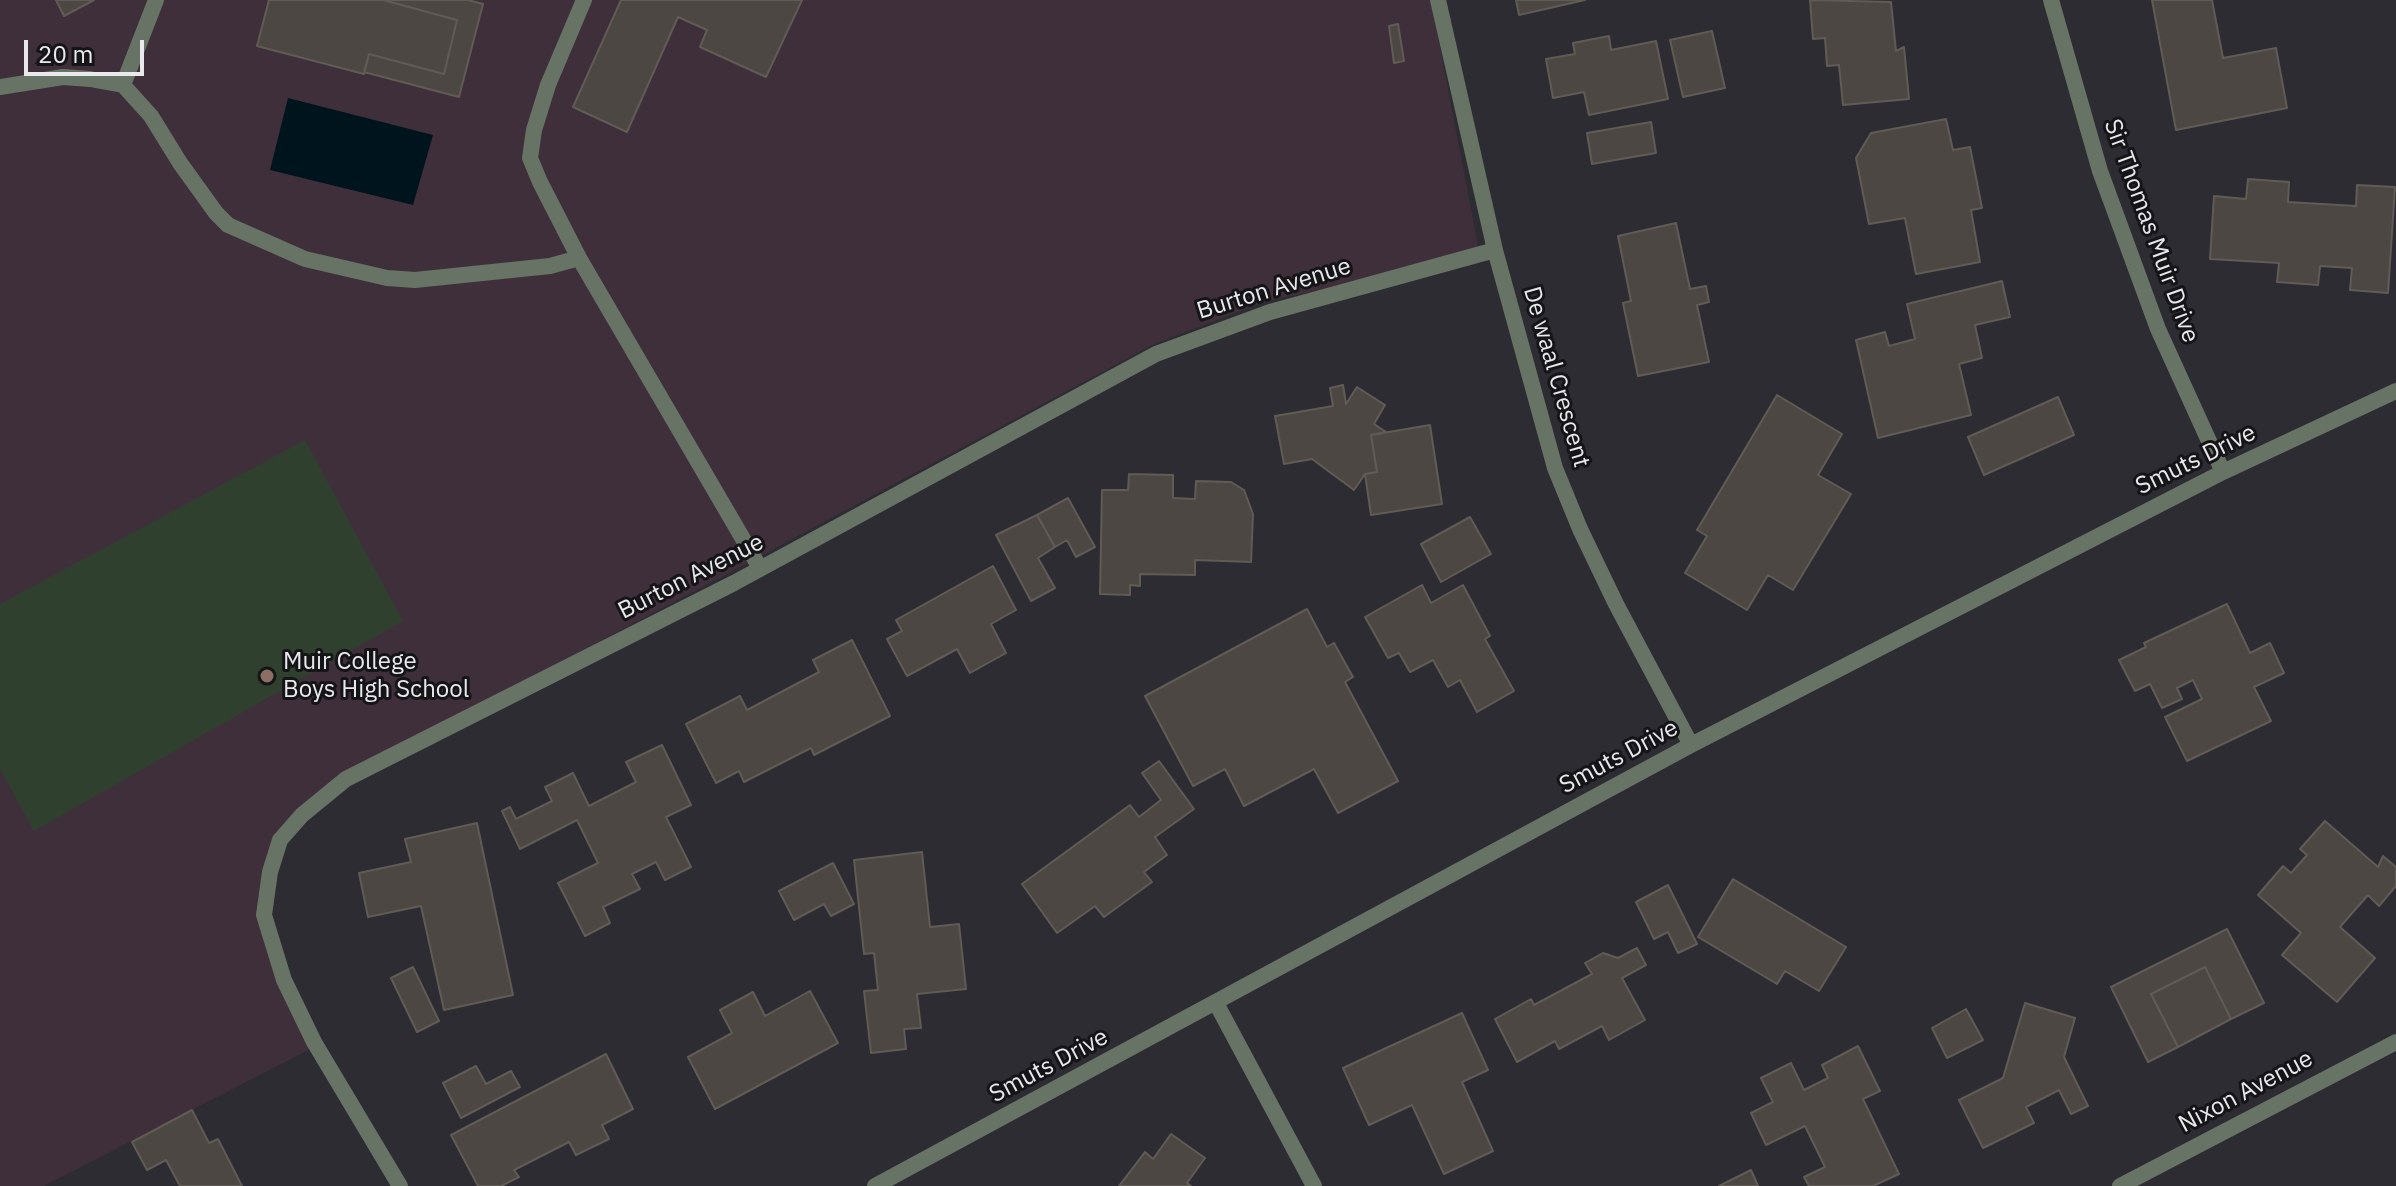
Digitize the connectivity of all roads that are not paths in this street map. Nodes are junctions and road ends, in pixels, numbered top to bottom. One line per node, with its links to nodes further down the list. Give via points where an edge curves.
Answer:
1 (156, 0): 5 (street)
2 (584, 0): 8 (street, via 548,85 530,158)
3 (1438, 0): 7 (street, De waal Crescent)
4 (2051, 0): 10 (street, Sir Thomas Muir Drive, via 2100,171 2158,329)
5 (123, 85): 6 (street, via 63,77); 8 (street, via 151,116 216,213 228,225 280,250 387,278 415,280 550,266)
6 (0, 87)
7 (1495, 250): 11 (street, Burton Avenue, via 1270,312 1156,354); 12 (street, De waal Crescent, via 1555,468 1616,604)
8 (579, 258): 11 (street)
9 (2396, 391): 10 (street, Smuts Drive)
10 (2223, 472): 12 (street, Smuts Drive)
11 (760, 568): 15 (street, Burton Avenue, via 346,779 280,840 264,915 279,965 314,1042)
12 (1691, 745): 13 (street, Smuts Drive)
13 (1216, 1003): 16 (street, Smuts Drive); 17 (street)
14 (2396, 1042): 18 (street, Nixon Avenue)
15 (400, 1186)
16 (875, 1186)
17 (1314, 1186)
18 (2120, 1186)

